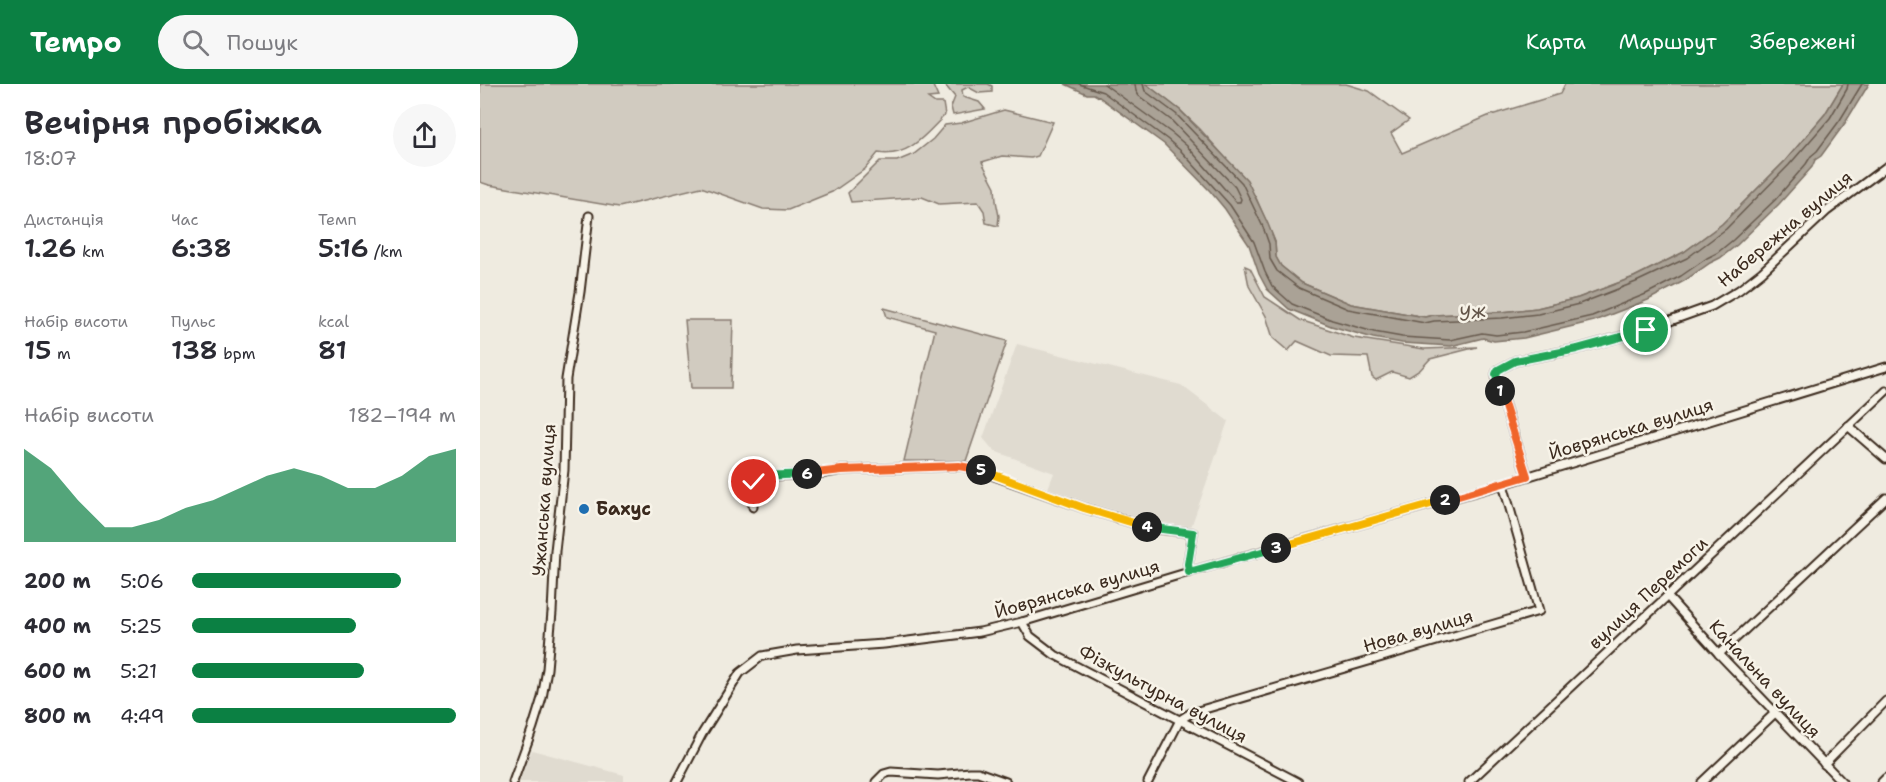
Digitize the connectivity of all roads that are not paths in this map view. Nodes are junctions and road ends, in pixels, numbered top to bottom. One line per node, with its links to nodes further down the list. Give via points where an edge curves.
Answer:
1 (1886, 167): 7 (street, Набережна вулиця, via 1827,211 1762,272 1712,306 1577,349 1515,361 1498,370 1497,381)
2 (589, 216): 20 (street, Ужанська вулиця, via 566,380 564,470 547,669 542,698)
3 (1886, 366): 7 (street, Йоврянська вулиця)
4 (1886, 391): 5 (street, вулиця Перемоги)
5 (1848, 426): 6 (street); 12 (street, вулиця Перемоги)
6 (1886, 459)
7 (1527, 476): 8 (street, Йоврянська вулиця)
8 (1503, 484): 11 (street, Йоврянська вулиця); 17 (street, Нова вулиця, via 1539,611 1191,713)
9 (1886, 498): 14 (street)
10 (753, 507): 11 (street, via 754,482 761,476 959,466 1150,528 1193,533)
11 (1189, 572): 13 (street, Йоврянська вулиця)
12 (1667, 596): 14 (street, Канальна вулиця); 26 (street, вулиця Перемоги)
13 (1022, 622): 17 (street, Фізкультурна вулиця, via 1030,636 1056,655); 21 (street, Йоврянська вулиця, via 980,632 762,656 737,678)
14 (1719, 654): 16 (street, Канальна вулиця)
15 (1886, 701): 18 (street)
16 (1775, 713): 18 (street, Канальна вулиця); 27 (street)
17 (1180, 720): 24 (street); 25 (street, Фізкультурна вулиця)
18 (1824, 764): 28 (street, Канальна вулиця)
19 (1886, 778): 29 (street)
20 (513, 782)
21 (677, 782)
22 (876, 782): 23 (street, via 891,772 938,775 970,771)
23 (1006, 782)
24 (1148, 782)
25 (1298, 782)
26 (1469, 782)
27 (1702, 782)
28 (1841, 782)
29 (1882, 782)

